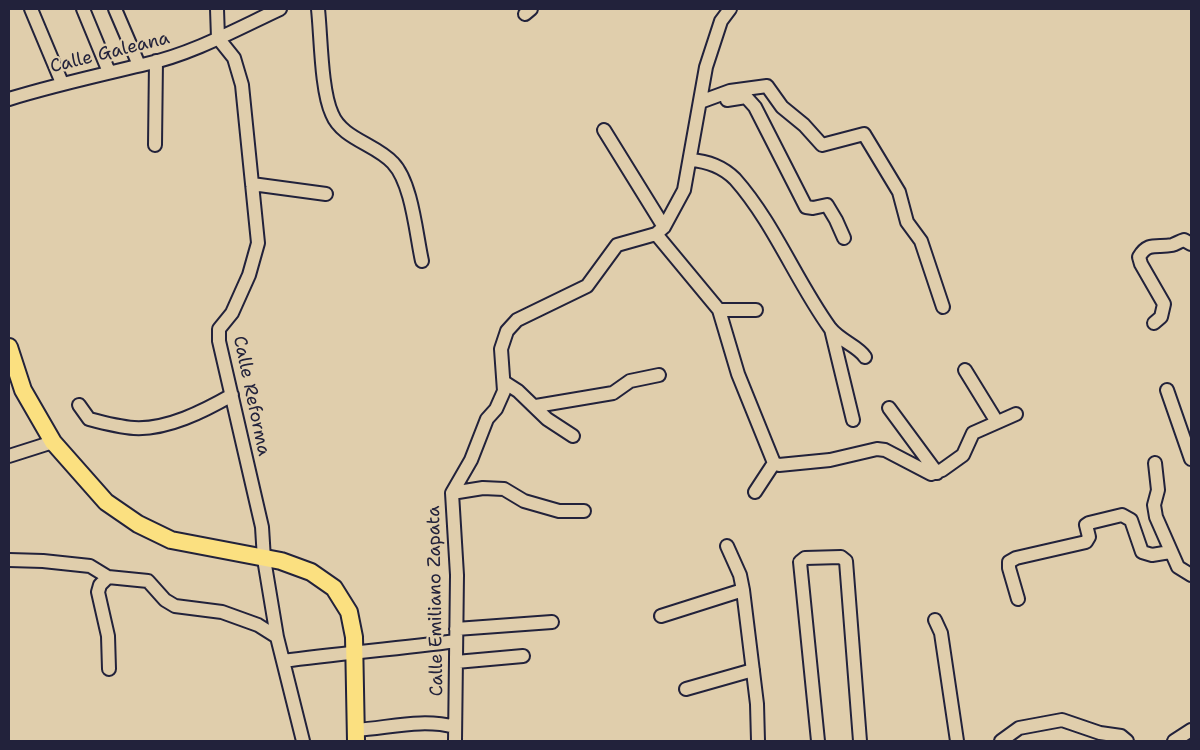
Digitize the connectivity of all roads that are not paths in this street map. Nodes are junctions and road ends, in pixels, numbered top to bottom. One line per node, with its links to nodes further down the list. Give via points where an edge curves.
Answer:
1 (31, 9): 12 (street)
2 (83, 9): 11 (street)
3 (115, 9): 10 (street)
4 (217, 9): 8 (street)
5 (280, 9): 8 (street, Calle Galeana)
6 (318, 9): 23 (street, via 327,100 332,116 344,131 376,148 394,164 404,180)
7 (730, 9): 14 (street, via 721,21)
8 (218, 38): 9 (street, Calle Galeana); 18 (street, Calle Reforma, via 234,58 242,85)
9 (156, 61): 10 (street, Calle Galeana); 16 (street)
10 (139, 65): 11 (street, Calle Galeana)
11 (110, 72): 12 (street, Calle Galeana)
12 (62, 83): 13 (street, Calle Galeana)
13 (9, 99)
14 (699, 106): 17 (street); 21 (street, via 746,98 755,106 806,207 827,206); 24 (street, via 730,92 767,86 782,107 808,128 822,145 864,134 899,192 907,222 921,241)
15 (604, 130): 20 (street)
16 (155, 145)
17 (690, 160): 20 (street, via 684,190); 28 (street, via 704,161 734,179)
18 (252, 184): 19 (street); 35 (street, Calle Reforma, via 258,243 249,275 232,313 219,330)
19 (326, 194)
20 (660, 230): 25 (street); 33 (street, Calle Emiliano Zapata, via 618,245 587,286 517,320 507,331 501,349)
21 (844, 238)
22 (1191, 244): 27 (street, via 1184,240 1172,245 1153,245 1143,250 1139,257 1164,304 1161,317)
23 (422, 261)
24 (943, 307)
25 (719, 310): 26 (street); 46 (street, via 738,374)
26 (756, 310)
27 (1154, 323)
28 (831, 329): 30 (street); 40 (street)
29 (9, 347): 43 (main road, via 23,390)
30 (865, 357)
31 (965, 370): 41 (street)
32 (659, 375): 37 (street, via 630,381 614,393)
33 (504, 382): 37 (street); 50 (street, Calle Emiliano Zapata, via 504,391 496,409 486,420 471,460)
34 (1167, 390): 45 (street)
35 (232, 395): 36 (street, via 176,420 135,428 89,419); 54 (street, Calle Reforma, via 262,527)
36 (79, 405)
37 (536, 406): 42 (street, via 547,419)
38 (889, 408): 48 (street)
39 (1016, 414): 41 (street)
40 (853, 420)
41 (997, 422): 48 (street, via 973,433 963,455)
42 (573, 436)
43 (53, 442): 44 (street); 54 (main road, via 106,502 138,524 171,540)
44 (9, 456)
45 (1191, 459)
46 (774, 462): 48 (street, via 779,465 830,460 877,449 885,450 925,473); 49 (street)
47 (1155, 463): 53 (street, via 1158,490 1154,505)
48 (937, 473)
49 (755, 492)
50 (452, 493): 51 (street, via 483,488 504,489 524,501 559,511); 63 (street, Calle Emiliano Zapata, via 457,575)
51 (584, 511)
52 (727, 546): 58 (street)
53 (1170, 552): 56 (street, via 1178,567); 59 (street, via 1152,555 1142,552 1131,520 1122,515 1090,523 1086,525 1089,537 1086,542 1009,562)
54 (264, 559): 64 (street, Calle Reforma); 65 (main road, via 281,561 312,572 334,588 349,612)
55 (9, 560): 57 (street, via 90,566)
56 (1191, 575)
57 (108, 577): 64 (street, via 148,582 175,606 222,612 258,625); 69 (street, via 98,592 108,636)
58 (743, 590): 60 (street); 70 (street)
59 (1018, 600)
60 (661, 616)
61 (935, 620): 80 (street, via 941,633)
62 (552, 622): 63 (street)
63 (456, 635): 65 (street, via 384,651); 68 (street, Calle Emiliano Zapata)
64 (277, 637): 67 (street, Calle Reforma)
65 (354, 651): 67 (street); 74 (main road)
66 (523, 656): 68 (street)
67 (283, 661): 75 (street, Calle Reforma)
68 (456, 662): 72 (street, Calle Emiliano Zapata)
69 (109, 669)
70 (753, 670): 71 (street); 77 (street)
71 (686, 690)
72 (455, 727): 74 (street, via 441,723 397,724); 76 (street, Calle Emiliano Zapata)
73 (1191, 730): 83 (street)
74 (356, 736)
75 (303, 741)
76 (454, 741)
77 (758, 741)
78 (818, 741): 79 (street, via 800,562 805,558 841,557 846,561)
79 (860, 741)
80 (957, 741)
81 (1001, 741): 82 (street, via 1018,728 1062,720 1120,736)
82 (1127, 741)
83 (1174, 741)

